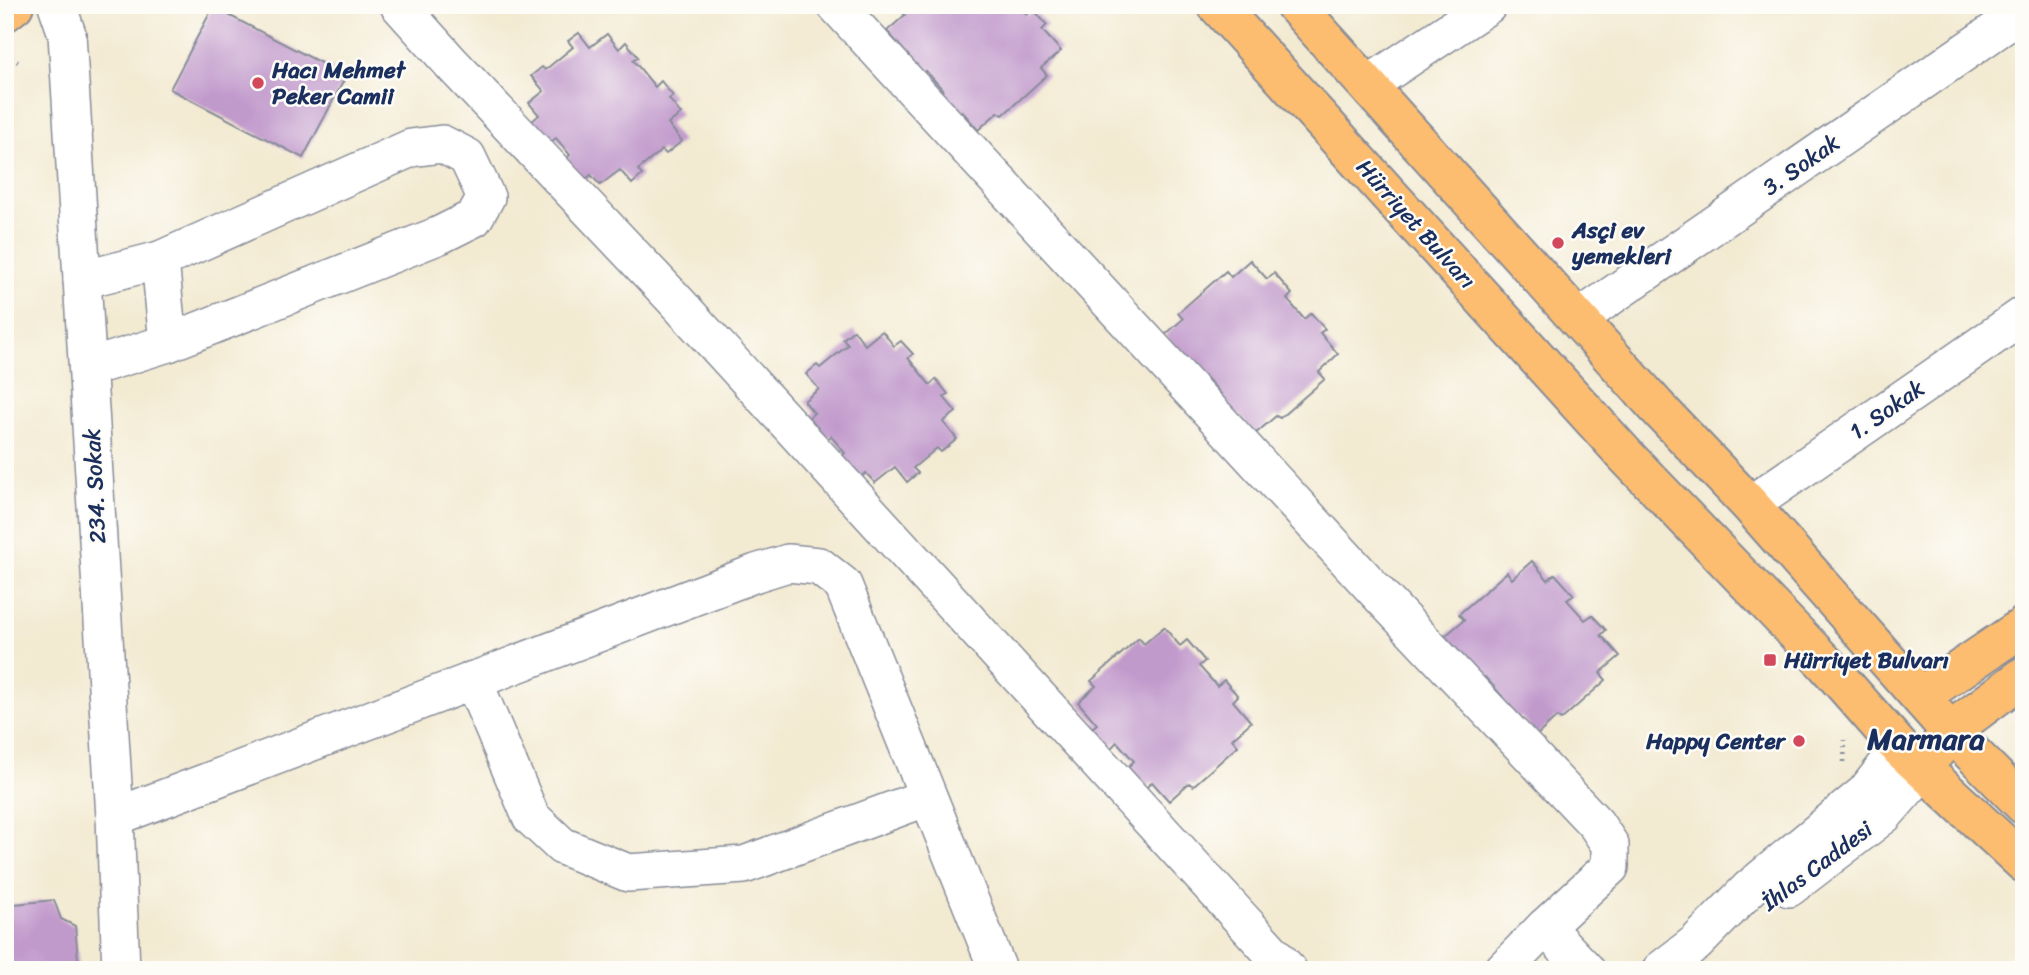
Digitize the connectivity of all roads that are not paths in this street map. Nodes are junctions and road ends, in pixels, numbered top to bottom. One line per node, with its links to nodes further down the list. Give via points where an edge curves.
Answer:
1 (14, 5): 9 (main road)
2 (57, 5): 12 (street, 234. Sokak, via 67,34)
3 (399, 5): 31 (street)
4 (836, 5): 28 (street, via 1596,824 1610,845 1610,867)
5 (1217, 5): 23 (main road, Hürriyet Bulvarı, via 1626,456)
6 (1295, 5): 10 (main road)
7 (1488, 5): 10 (street)
8 (2024, 11): 14 (street, 3. Sokak)
9 (5, 12)
10 (1368, 85): 14 (main road)
11 (160, 260): 12 (street); 15 (street); 15 (street, via 411,148 442,144 467,157 486,197 474,218 440,235)
12 (82, 279): 16 (street, 234. Sokak)
13 (2024, 315): 17 (street, 1. Sokak)
14 (1578, 319): 17 (main road)
15 (169, 343): 16 (street)
16 (88, 368): 26 (street, 234. Sokak)
17 (1750, 505): 21 (main road)
18 (2024, 626): 21 (main road)
19 (2024, 676): 22 (main road)
20 (473, 680): 24 (street, via 531,817 562,846 628,873 744,865); 24 (street, via 755,573 788,563 819,566 843,586); 26 (street)
21 (1920, 696): 22 (main road); 23 (main road)
22 (1950, 731): 23 (main road); 25 (main road)
23 (1912, 758): 27 (main road, Hürriyet Bulvarı); 34 (street, İhlas Caddesi, via 1749,888 1696,943)
24 (928, 797): 30 (street)
25 (2024, 805)
26 (115, 817): 29 (street, 234. Sokak)
27 (2024, 863)
28 (1545, 927): 32 (street); 33 (street)
29 (121, 970)
30 (998, 970)
31 (1288, 970)
32 (1503, 970)
33 (1586, 970)
34 (1661, 970)

